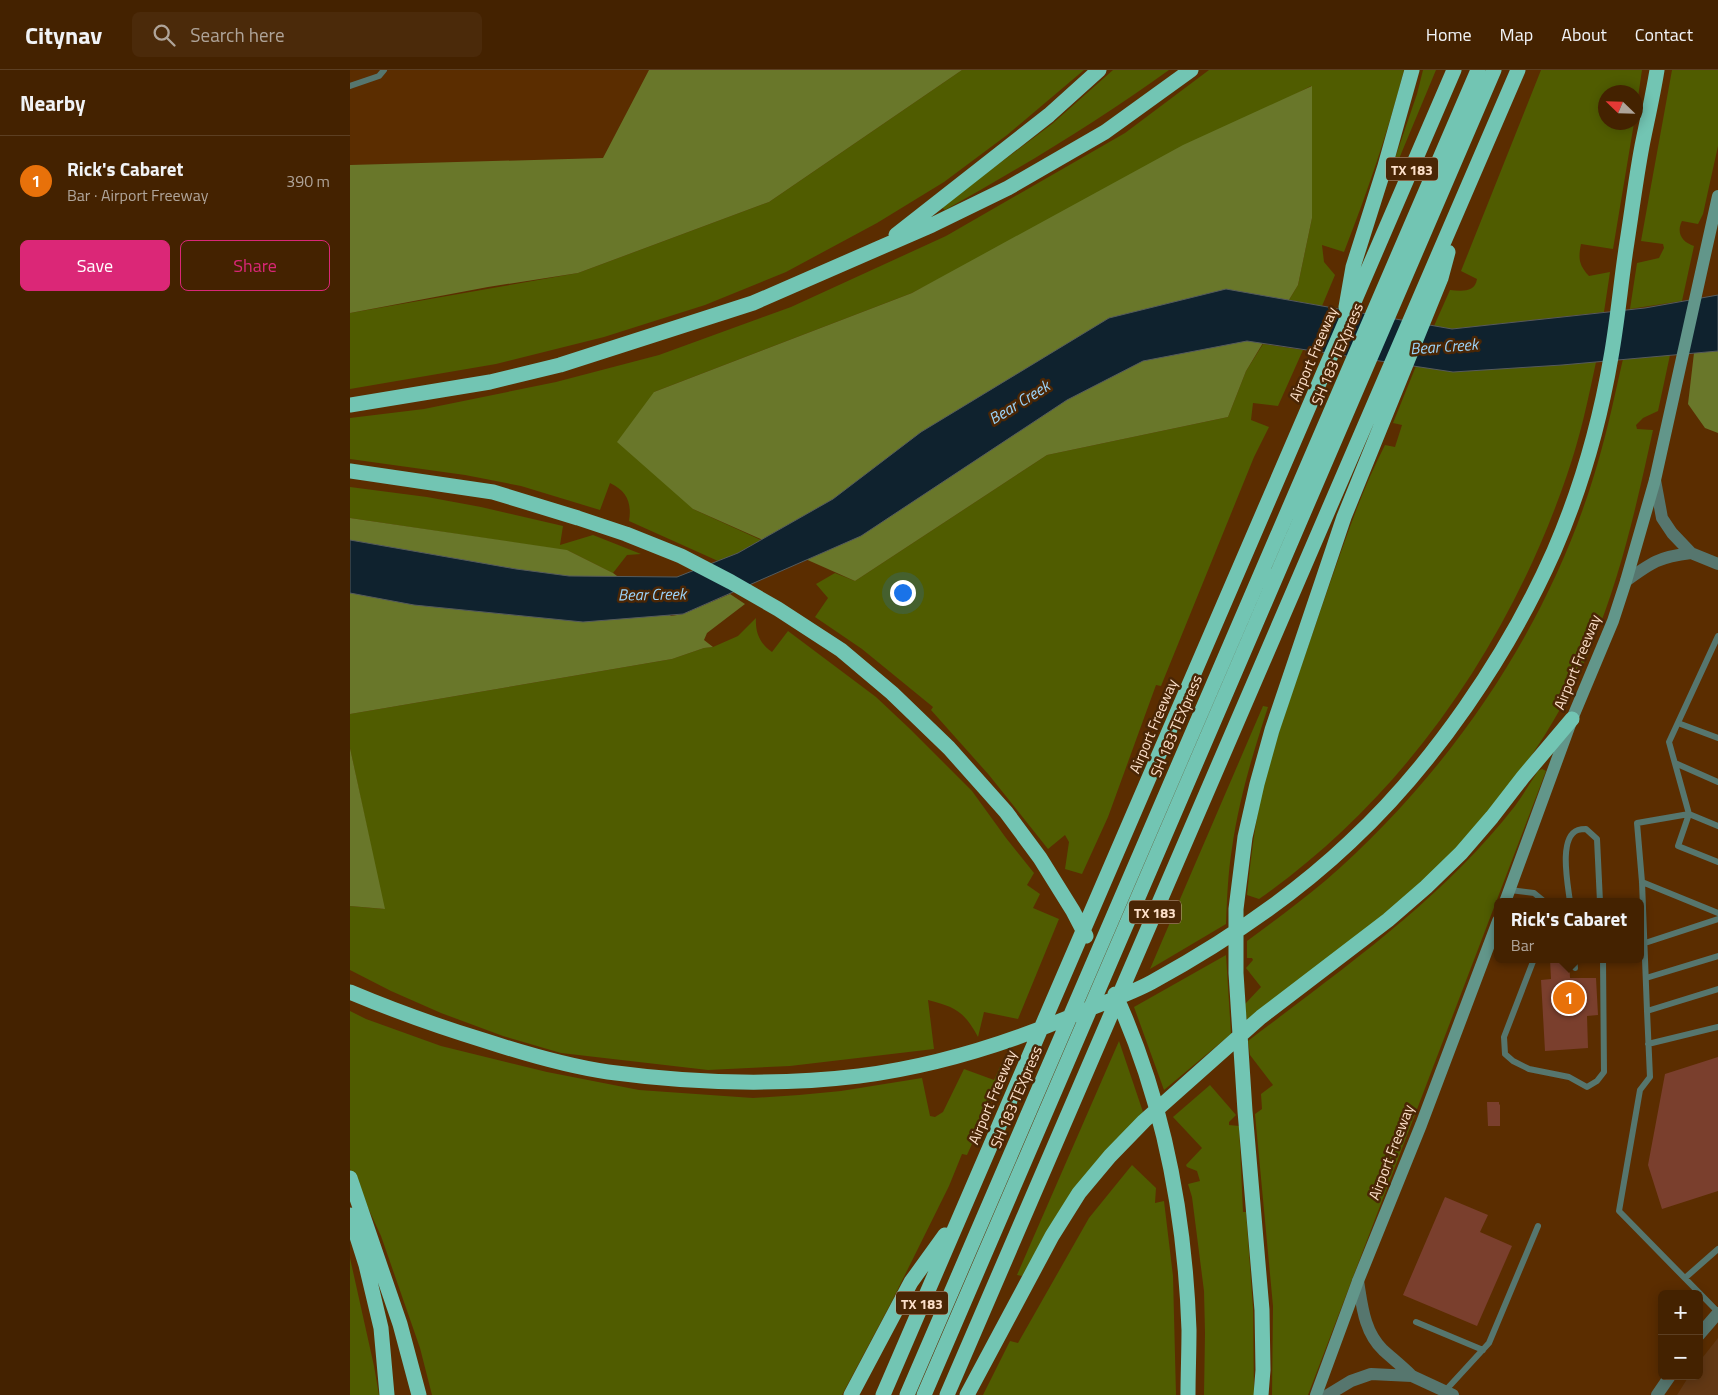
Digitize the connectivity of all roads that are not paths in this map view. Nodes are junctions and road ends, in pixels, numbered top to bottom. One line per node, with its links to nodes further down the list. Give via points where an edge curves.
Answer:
1 (384, 70): 10 (lane, via 379,76)
2 (1098, 70): 12 (highway, via 1042,121)
3 (1191, 70): 12 (highway, via 1105,132 1056,161 1008,188)
4 (1412, 70): 13 (highway, via 1353,267)
5 (1454, 70): 13 (highway, Airport Freeway / TX 183)
6 (1478, 70): 70 (highway, SH 183 TEXpress)
7 (1494, 70): 71 (highway)
8 (1518, 70): 15 (highway)
9 (1657, 71): 48 (highway, via 1599,414 1556,546 1537,587 1494,664 1413,775 1344,848 1266,912 1148,984 1054,1025 944,1060 860,1076 719,1082 637,1076 594,1069 524,1053 430,1024)
10 (350, 86)
11 (1718, 196): 17 (main road, Airport Freeway)
12 (882, 247): 14 (highway, via 753,303 560,366 490,382)
13 (1341, 333): 53 (highway, Airport Freeway / TX 183)
14 (350, 405)
15 (1370, 431): 72 (highway, TX 183); 75 (highway, via 1257,784 1240,869 1236,973 1262,1310)
16 (350, 472): 74 (highway, via 493,492 626,534 681,556 731,582 841,650 924,722 984,787 1040,858 1078,919 1127,1020 1148,1076 1173,1181 1185,1274 1189,1331)
17 (1655, 480): 18 (street, via 1662,518); 20 (main road, Airport Freeway)
18 (1691, 553): 19 (street); 20 (street, via 1666,556)
19 (1718, 564)
20 (1626, 581): 22 (main road, Airport Freeway)
21 (1718, 636): 23 (lane)
22 (1572, 719): 31 (main road, Airport Freeway); 73 (highway, via 1461,853 1426,887 1253,1024 1144,1121 1110,1156 1079,1193 1052,1236)
23 (1678, 723): 24 (lane); 25 (lane, via 1669,742)
24 (1718, 738)
25 (1675, 763): 26 (lane); 27 (lane)
26 (1718, 782)
27 (1689, 814): 28 (lane); 29 (lane, via 1678,846); 30 (lane, via 1637,823)
28 (1718, 826)
29 (1718, 862)
30 (1642, 882): 35 (lane); 36 (lane)
31 (1507, 896): 32 (lane, via 1534,894)
32 (1540, 898)
33 (1570, 898): 34 (lane, via 1566,850 1570,836 1586,829 1598,839)
34 (1600, 898)
35 (1643, 898)
36 (1718, 913)
37 (1718, 919): 40 (lane)
38 (1644, 923): 40 (lane)
39 (1494, 932): 58 (main road, Airport Freeway)
40 (1645, 943): 46 (lane)
41 (1718, 956): 46 (lane)
42 (1532, 963): 44 (lane, via 1504,1037 1505,1054 1529,1069 1570,1076 1587,1087 1598,1081 1604,1072)
43 (1574, 963): 45 (lane)
44 (1603, 963)
45 (1575, 968)
46 (1646, 978): 49 (lane)
47 (1718, 989): 49 (lane)
48 (350, 992)
49 (1647, 1011): 51 (lane)
50 (1718, 1027): 51 (lane)
51 (1648, 1044): 57 (lane, via 1650,1077 1640,1090 1619,1211)
52 (350, 1178): 67 (highway, via 400,1324)
53 (962, 1212): 68 (highway, via 911,1282); 69 (highway, Airport Freeway / TX 183)
54 (350, 1215): 66 (highway, via 381,1328)
55 (1538, 1226): 62 (lane)
56 (1718, 1250): 57 (lane)
57 (1685, 1278): 59 (lane)
58 (1358, 1281): 63 (street, via 1370,1331 1382,1349); 76 (main road, Airport Freeway)
59 (1718, 1312): 61 (street)
60 (1416, 1322): 62 (lane)
61 (1703, 1330)
62 (1483, 1350): 65 (lane)
63 (1412, 1376): 65 (street); 77 (street, via 1371,1374)
64 (1667, 1380): 78 (street)
65 (1451, 1394)
66 (387, 1395)
67 (419, 1395)
68 (851, 1395)
69 (883, 1395)
70 (907, 1395)
71 (924, 1395)
72 (947, 1395)
73 (967, 1395)
74 (1188, 1395)
75 (1261, 1395)
76 (1316, 1395)
77 (1328, 1395)
78 (1658, 1395)

